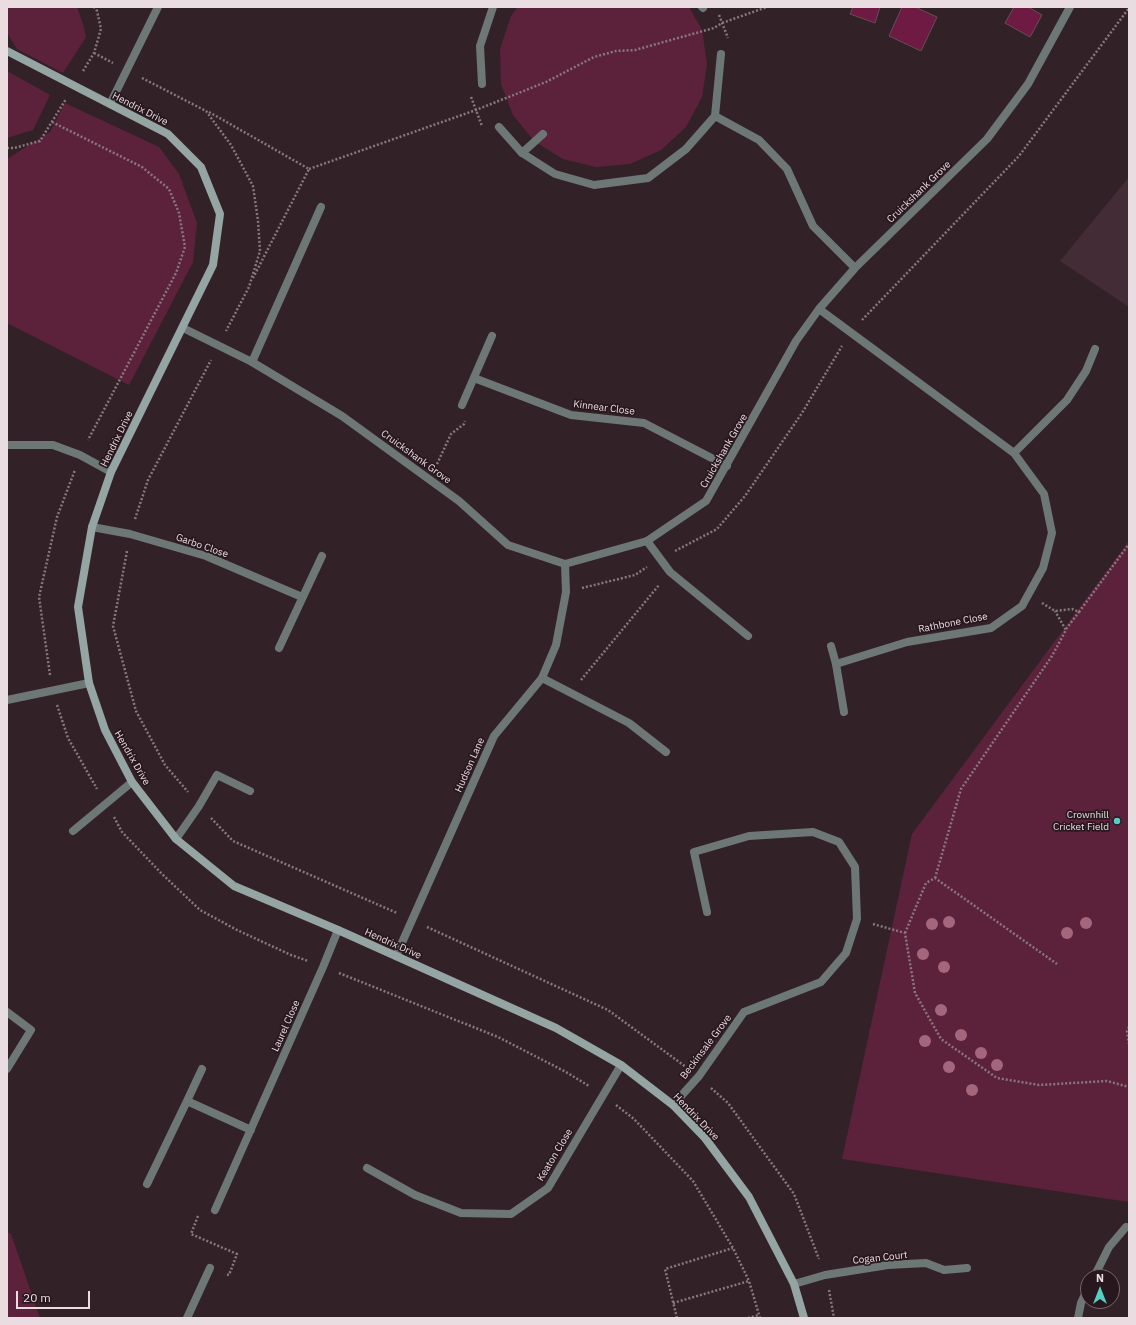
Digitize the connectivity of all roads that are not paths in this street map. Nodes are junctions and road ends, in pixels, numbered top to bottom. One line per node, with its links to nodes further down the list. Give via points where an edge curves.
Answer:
1 (158, 7): 7 (street)
2 (493, 7): 6 (street, via 480,46)
3 (1070, 7): 13 (street, Cruickshank Grove, via 1028,84 987,139)
4 (7, 51): 7 (street, Hendrix Drive)
5 (721, 54): 8 (street)
6 (482, 84)
7 (110, 104): 15 (street, Hendrix Drive, via 168,134 201,166 220,214 213,266)
8 (715, 116): 11 (street, via 686,149 648,178 594,185 555,174); 13 (street, via 759,140 787,169 813,226)
9 (499, 126): 11 (street)
10 (543, 134): 11 (street)
11 (522, 153)
12 (321, 207): 18 (street)
13 (855, 268): 14 (street, Cruickshank Grove)
14 (819, 309): 22 (street, Rathbone Close); 23 (street, Cruickshank Grove, via 796,341)
15 (183, 328): 18 (street, Cruickshank Grove); 24 (street, Hendrix Drive)
16 (492, 336): 19 (street)
17 (1095, 349): 22 (street, via 1086,371 1067,400)
18 (252, 362): 28 (street, Cruickshank Grove, via 342,416 459,501 508,546)
19 (474, 378): 20 (street); 23 (street, Kinnear Close, via 571,415 644,423)
20 (462, 405)
21 (7, 445): 24 (street, via 53,445 80,455)
22 (1014, 453): 33 (street, Rathbone Close, via 1044,494 1052,533 1043,568 1022,606 990,628 907,642)
23 (726, 466): 26 (street, Cruickshank Grove, via 706,501)
24 (112, 472): 25 (street, Hendrix Drive)
25 (92, 526): 29 (street, Garbo Close, via 206,556); 35 (street, Hendrix Drive, via 78,607)
26 (647, 541): 28 (street, Cruickshank Grove); 30 (street, via 670,572)
27 (322, 556): 29 (street)
28 (566, 564): 34 (street, Hudson Lane, via 566,592 556,645)
29 (302, 597): 32 (street)
30 (748, 636)
31 (831, 646): 33 (street)
32 (279, 648)
33 (836, 664): 37 (street)
34 (542, 678): 38 (street, via 629,723); 45 (street, Hudson Lane, via 494,736)
35 (89, 683): 36 (street); 39 (street, Hendrix Drive, via 105,730)
36 (7, 700)
37 (844, 712)
38 (666, 752)
39 (132, 782): 41 (street); 42 (street, Hendrix Drive)
40 (250, 791): 42 (street, via 217,775 200,806)
41 (73, 831)
42 (176, 839): 44 (street, Hendrix Drive, via 234,886)
43 (707, 912): 51 (street, Beckinsale Grove, via 694,852 749,836 813,832 839,842 855,867 857,919 846,953 821,982 744,1012 698,1076)
44 (338, 930): 45 (street, Hendrix Drive); 52 (street, Laurel Close)
45 (396, 956): 47 (street, Hendrix Drive, via 556,1028)
46 (7, 1012): 48 (street, via 31,1030)
47 (621, 1065): 51 (street, Hendrix Drive); 53 (street, Keaton Close, via 548,1188 511,1214 461,1213 415,1195)
48 (7, 1069)
49 (202, 1069): 50 (street)
50 (187, 1100): 52 (street); 54 (street)
51 (673, 1105): 60 (street, Hendrix Drive, via 705,1138 749,1197)
52 (251, 1130): 55 (street, Laurel Close)
53 (367, 1168)
54 (147, 1184)
55 (216, 1210)
56 (1126, 1227): 59 (street, via 1109,1247)
57 (210, 1268): 62 (street)
58 (967, 1268): 60 (street, Cogan Court, via 944,1270 926,1263 888,1265 826,1275)
59 (1098, 1269)
60 (794, 1284): 63 (street, Hendrix Drive)
61 (1080, 1308): 64 (street)
62 (187, 1318)
63 (804, 1318)
64 (1078, 1318)

